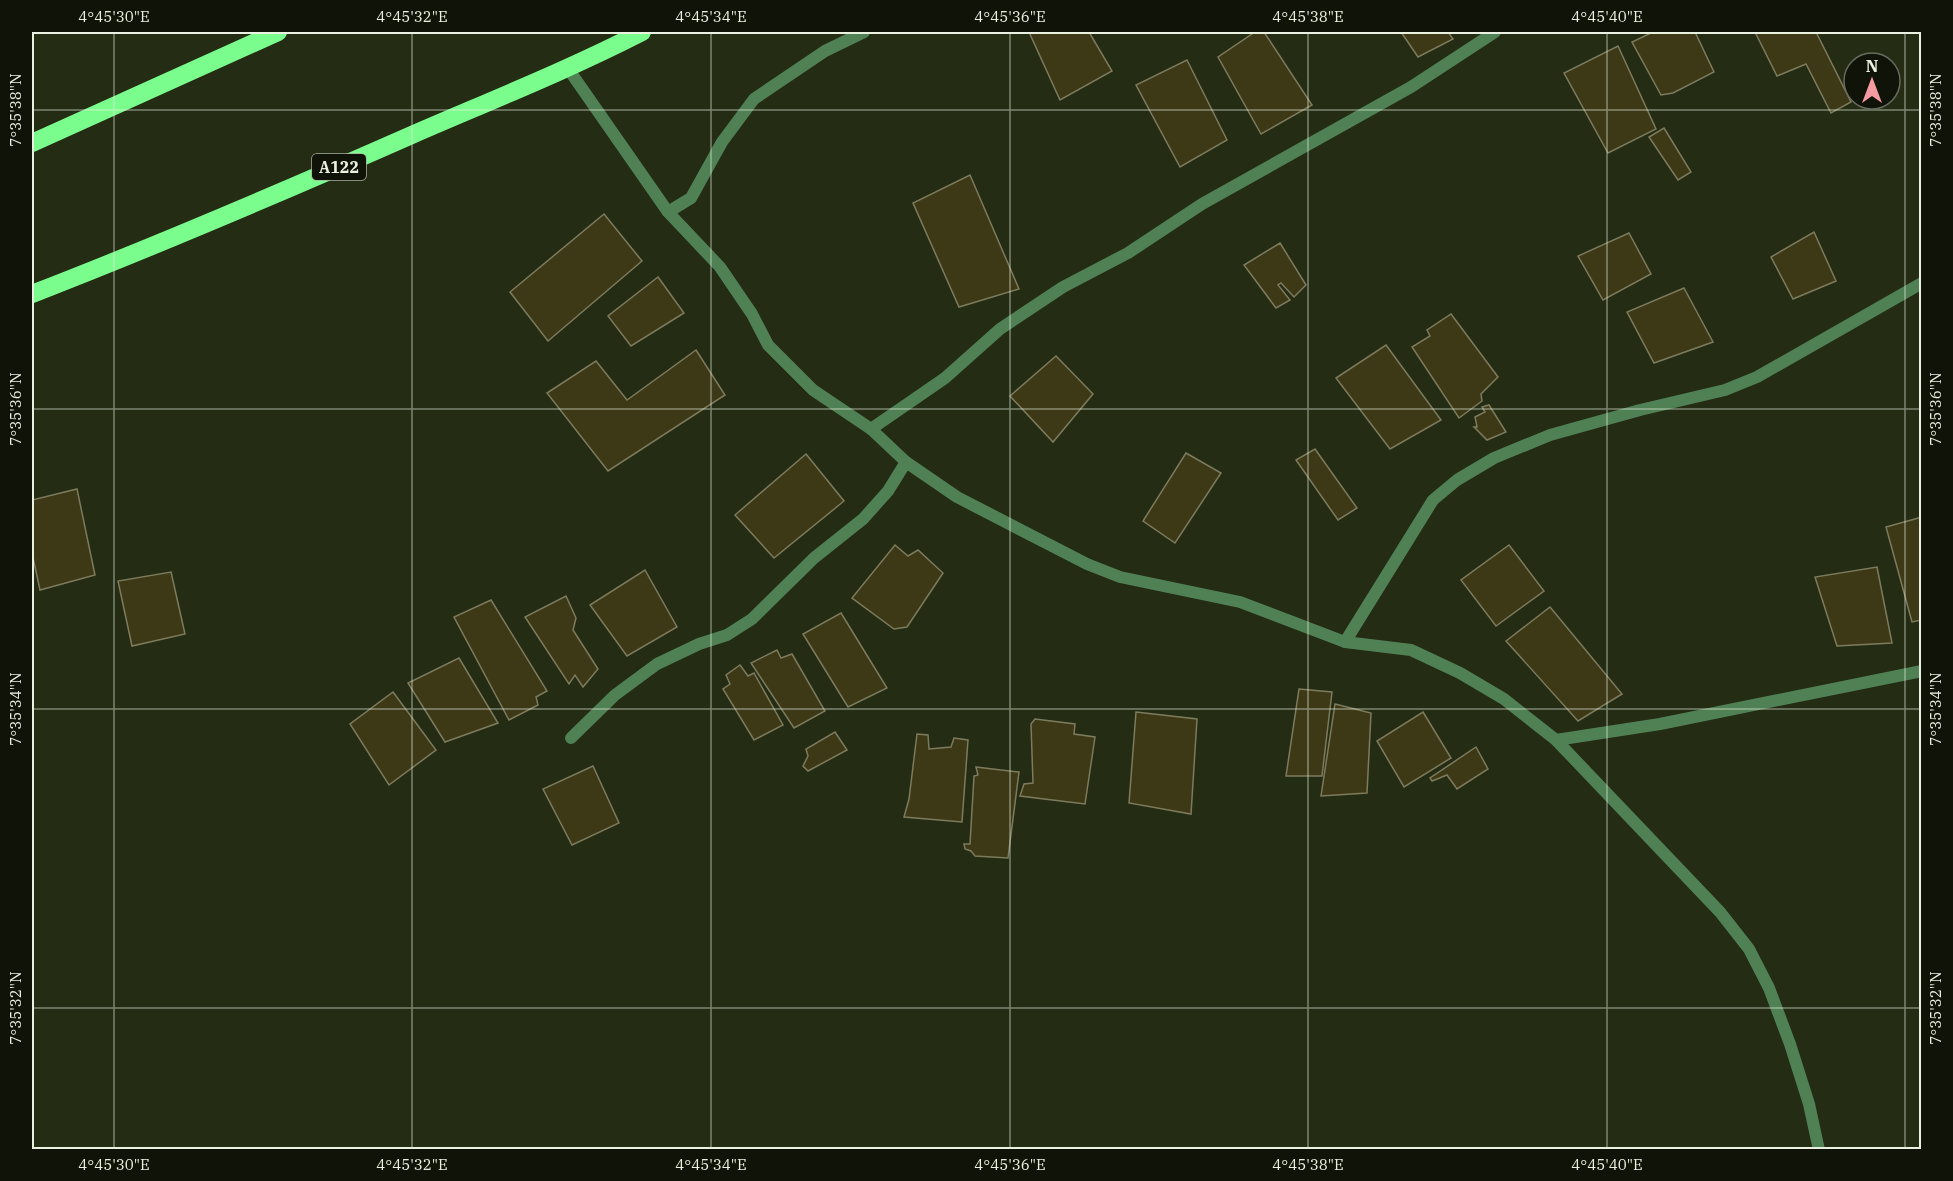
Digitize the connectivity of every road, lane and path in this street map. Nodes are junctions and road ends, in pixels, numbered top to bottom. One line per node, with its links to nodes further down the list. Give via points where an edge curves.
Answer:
1 (278, 32): 6 (highway)
2 (864, 32): 7 (street, via 785,75 754,99 722,142 691,198)
3 (1495, 32): 10 (street, via 1411,87 1063,287 1000,329 945,378)
4 (635, 33): 5 (highway, A122)
5 (567, 68): 7 (street); 9 (highway, A122, via 137,253)
6 (32, 143)
7 (668, 212): 10 (street, via 720,267 768,345 787,366 813,390)
8 (1922, 283): 12 (street, via 1757,377 1725,390 1550,435 1494,458 1457,480 1433,500)
9 (32, 294)
10 (871, 429): 11 (street)
11 (906, 462): 12 (street, via 957,497 1086,564 1120,576 1240,602); 14 (street, via 888,491 863,519 814,558 752,619 728,635 657,664 615,695)
12 (1344, 642): 15 (street, via 1411,650 1504,699)
13 (1922, 671): 15 (street, via 1660,724)
14 (571, 738)
15 (1556, 740): 16 (street, via 1720,912 1749,949 1790,1044)
16 (1819, 1149)

